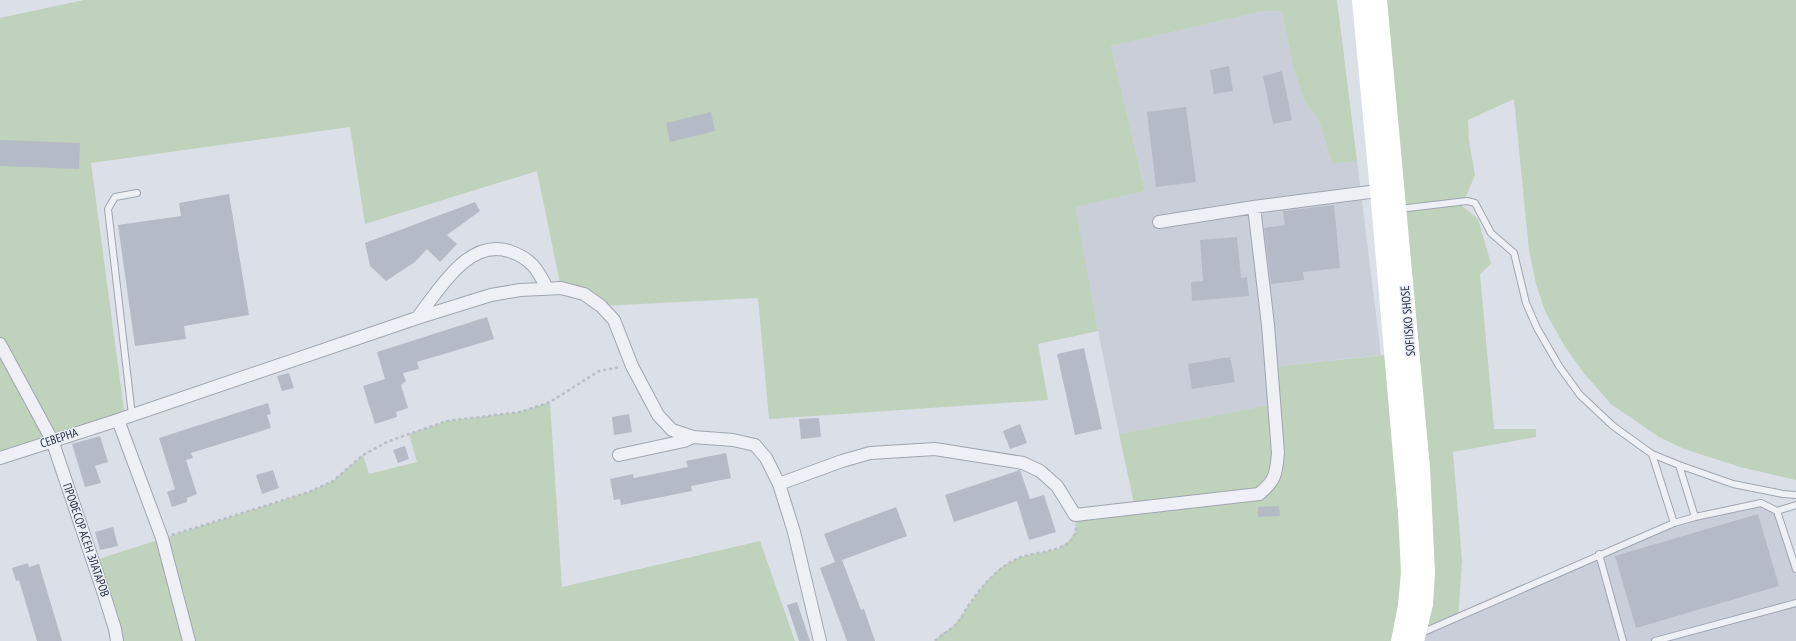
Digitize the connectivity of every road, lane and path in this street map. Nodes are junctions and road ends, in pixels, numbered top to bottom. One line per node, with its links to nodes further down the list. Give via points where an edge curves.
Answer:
1 (1361, 0): 3 (main road, SOFIISKO SHOSE)
2 (1378, 0): 3 (main road, SOFIISKO SHOSE)
3 (1388, 190): 5 (street); 6 (main road, SOFIISKO SHOSE); 36 (main road, SOFIISKO SHOSE, via 1410,565 1407,606)
4 (137, 193): 12 (lane, via 115,197 108,209)
5 (1254, 207): 7 (street); 24 (street, via 1268,325 1278,453 1276,473 1272,480 1259,494)
6 (1397, 209): 16 (lane, via 1467,201 1475,203 1490,233 1514,253 1526,303 1537,328 1571,383 1613,426); 31 (main road, SOFIISKO SHOSE, via 1422,476 1426,573)
7 (1159, 222)
8 (547, 288): 9 (street, СЕВЕРНА, via 491,295); 9 (street, via 534,265 521,255 499,248 478,252 457,267); 11 (street, СЕВЕРНА, via 561,288 584,294 601,306 614,320)
9 (417, 318): 12 (street, СЕВЕРНА)
10 (0, 344): 15 (street, ПРОФЕСОР АСЕН ЗЛАТАРОВ)
11 (632, 366): 14 (street, СЕВЕРНА, via 658,415 672,430); 27 (path, via 599,371 550,402 520,412 447,421 386,442 363,455 333,481 309,492)
12 (132, 415): 13 (street, СЕВЕРНА)
13 (118, 420): 15 (street, СЕВЕРНА); 27 (street)
14 (693, 437): 17 (street); 20 (street, via 733,440 754,446 766,458)
15 (52, 440): 18 (street, СЕВЕРНА); 32 (street, ПРОФЕСОР АСЕН ЗЛАТАРОВ, via 104,594)
16 (1652, 454): 19 (lane); 26 (lane)
17 (619, 455)
18 (0, 458)
19 (1679, 465): 21 (lane, via 1733,484); 25 (lane)
20 (779, 484): 24 (street, via 870,453 935,449 1023,463 1040,471 1058,486); 34 (street, via 794,532)
21 (1796, 495)
22 (1796, 505): 23 (lane)
23 (1777, 510): 25 (lane, via 1761,503); 29 (lane)
24 (1075, 515): 35 (path, via 1076,531 1069,541 1058,549 1020,557 1000,568 985,583 954,626)
25 (1695, 517): 26 (lane)
26 (1674, 522): 28 (lane)
27 (162, 538): 33 (street)
28 (1599, 554): 31 (lane, via 1458,618); 37 (lane)
29 (1796, 569)
30 (1796, 603): 38 (lane)
31 (1418, 639)
32 (117, 641)
33 (189, 641)
34 (820, 641)
35 (935, 641)
36 (1400, 641)
37 (1623, 641)
38 (1655, 641)

